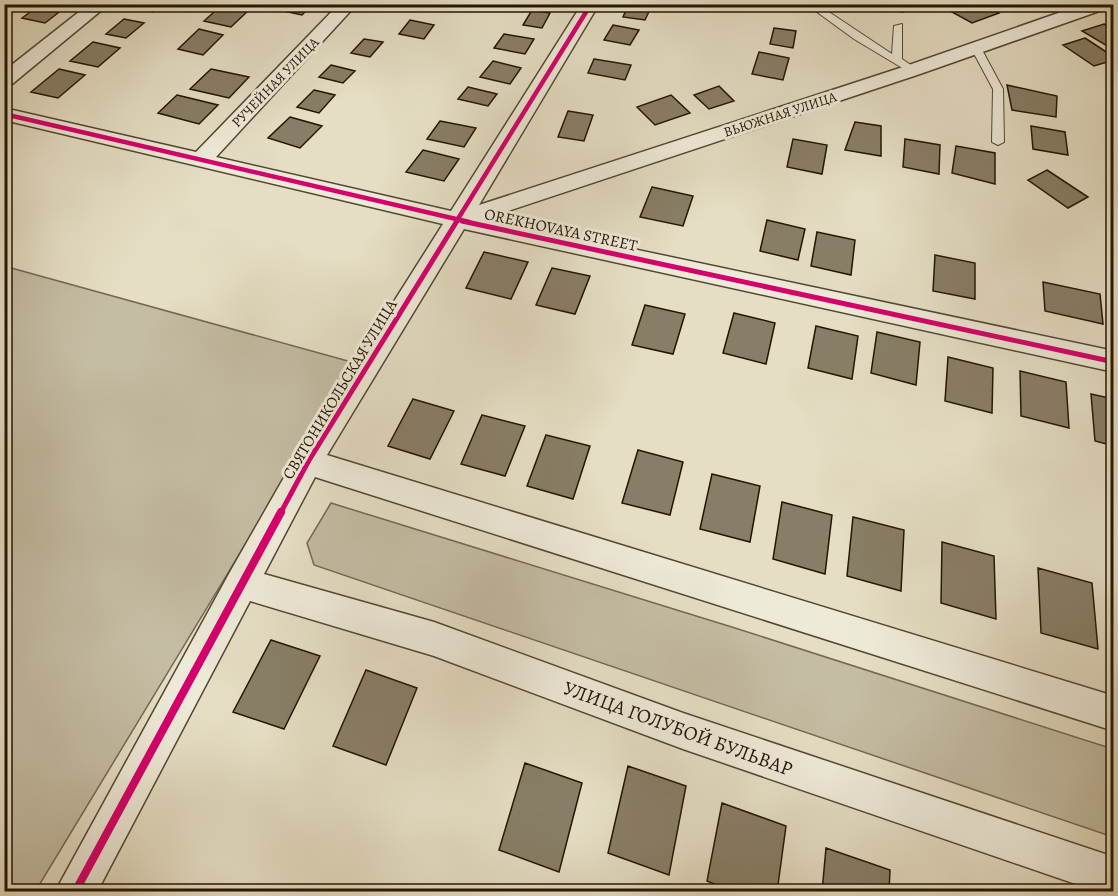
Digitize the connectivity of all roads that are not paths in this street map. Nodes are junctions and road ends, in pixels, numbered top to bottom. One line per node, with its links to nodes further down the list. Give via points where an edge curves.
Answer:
1 (102, 4): 9 (street)
2 (349, 4): 12 (street, РУЧЕЙНАЯ УЛИЦА)
3 (591, 4): 13 (street, СВЯТОНИКОЛЬСКАЯ УЛИЦА)
4 (810, 4): 8 (lane)
5 (1102, 4): 7 (street, ВЬЮЖНАЯ УЛИЦА)
6 (899, 26): 8 (lane)
7 (975, 48): 8 (street, ВЬЮЖНАЯ УЛИЦА); 11 (lane, via 998,89)
8 (905, 64): 13 (street, ВЬЮЖНАЯ УЛИЦА)
9 (4, 81)
10 (4, 114): 12 (street, OREKHOVAYA STREET)
11 (998, 142)
12 (202, 159): 13 (street, OREKHOVAYA STREET)
13 (458, 220): 14 (street, OREKHOVAYA STREET); 15 (street, СВЯТОНИКОЛЬСКАЯ УЛИЦА)
14 (1113, 362)
15 (308, 462): 16 (street, СВЯТОНИКОЛЬСКАЯ УЛИЦА); 17 (street)
16 (241, 583): 18 (street, УЛИЦА ГОЛУБОЙ БУЛЬВАР, via 434,639 683,731); 19 (street, СВЯТОНИКОЛЬСКАЯ УЛИЦА)
17 (1113, 714)
18 (1113, 877)
19 (75, 891)

